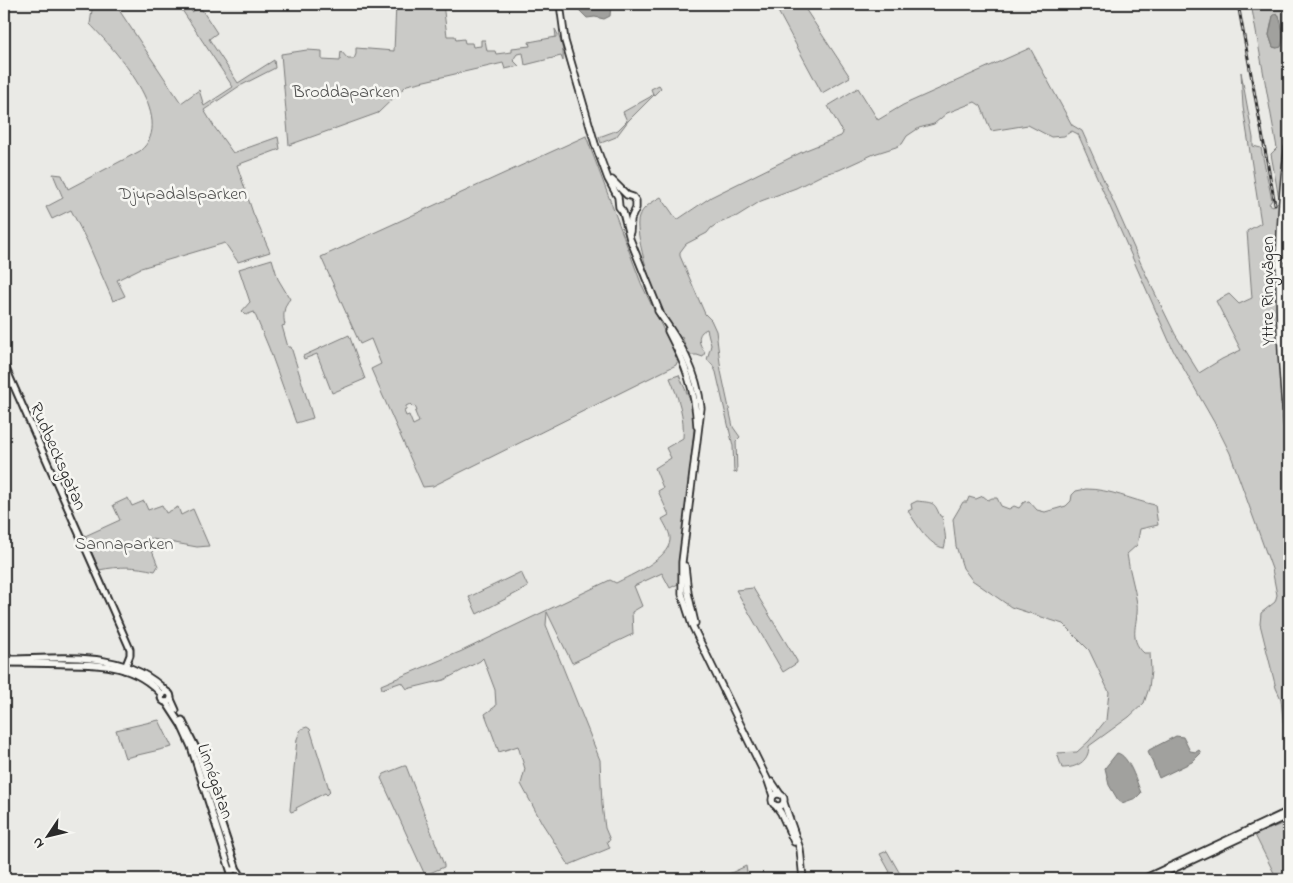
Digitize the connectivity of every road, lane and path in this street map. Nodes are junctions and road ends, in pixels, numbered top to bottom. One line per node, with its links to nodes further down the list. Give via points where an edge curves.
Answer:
1 (560, 4): 3 (main road, via 565,41)
2 (1289, 148): 10 (highway, Yttre Ringvägen, via 1283,206 1280,300)
3 (602, 164): 4 (main road); 5 (main road)
4 (627, 196): 5 (main road); 7 (main road, via 636,201)
5 (619, 201): 6 (main road)
6 (622, 212): 7 (main road); 8 (main road)
7 (633, 212): 8 (main road)
8 (630, 239): 14 (main road, via 658,311 681,345 695,377 701,408 684,544 686,577 700,638)
9 (4, 364): 13 (street, Rudbecksgatan, via 130,649)
10 (1289, 433)
11 (4, 659): 13 (street, via 97,659)
12 (4, 663): 13 (street)
13 (124, 667): 15 (street, via 154,680)
14 (725, 692): 17 (main road); 18 (main road)
15 (164, 693): 16 (street, via 170,694); 16 (street, via 162,700)
16 (168, 701): 23 (street, Linnégatan, via 197,750 234,871 233,878)
17 (780, 794): 18 (main road); 19 (main road)
18 (773, 796): 20 (main road, via 772,802)
19 (784, 803): 20 (main road); 24 (main road, via 800,849)
20 (776, 806): 24 (main road, via 798,853)
21 (1289, 811): 25 (street)
22 (1289, 815): 26 (street)
23 (237, 879)
24 (803, 879)
25 (1143, 879)
26 (1152, 879)

